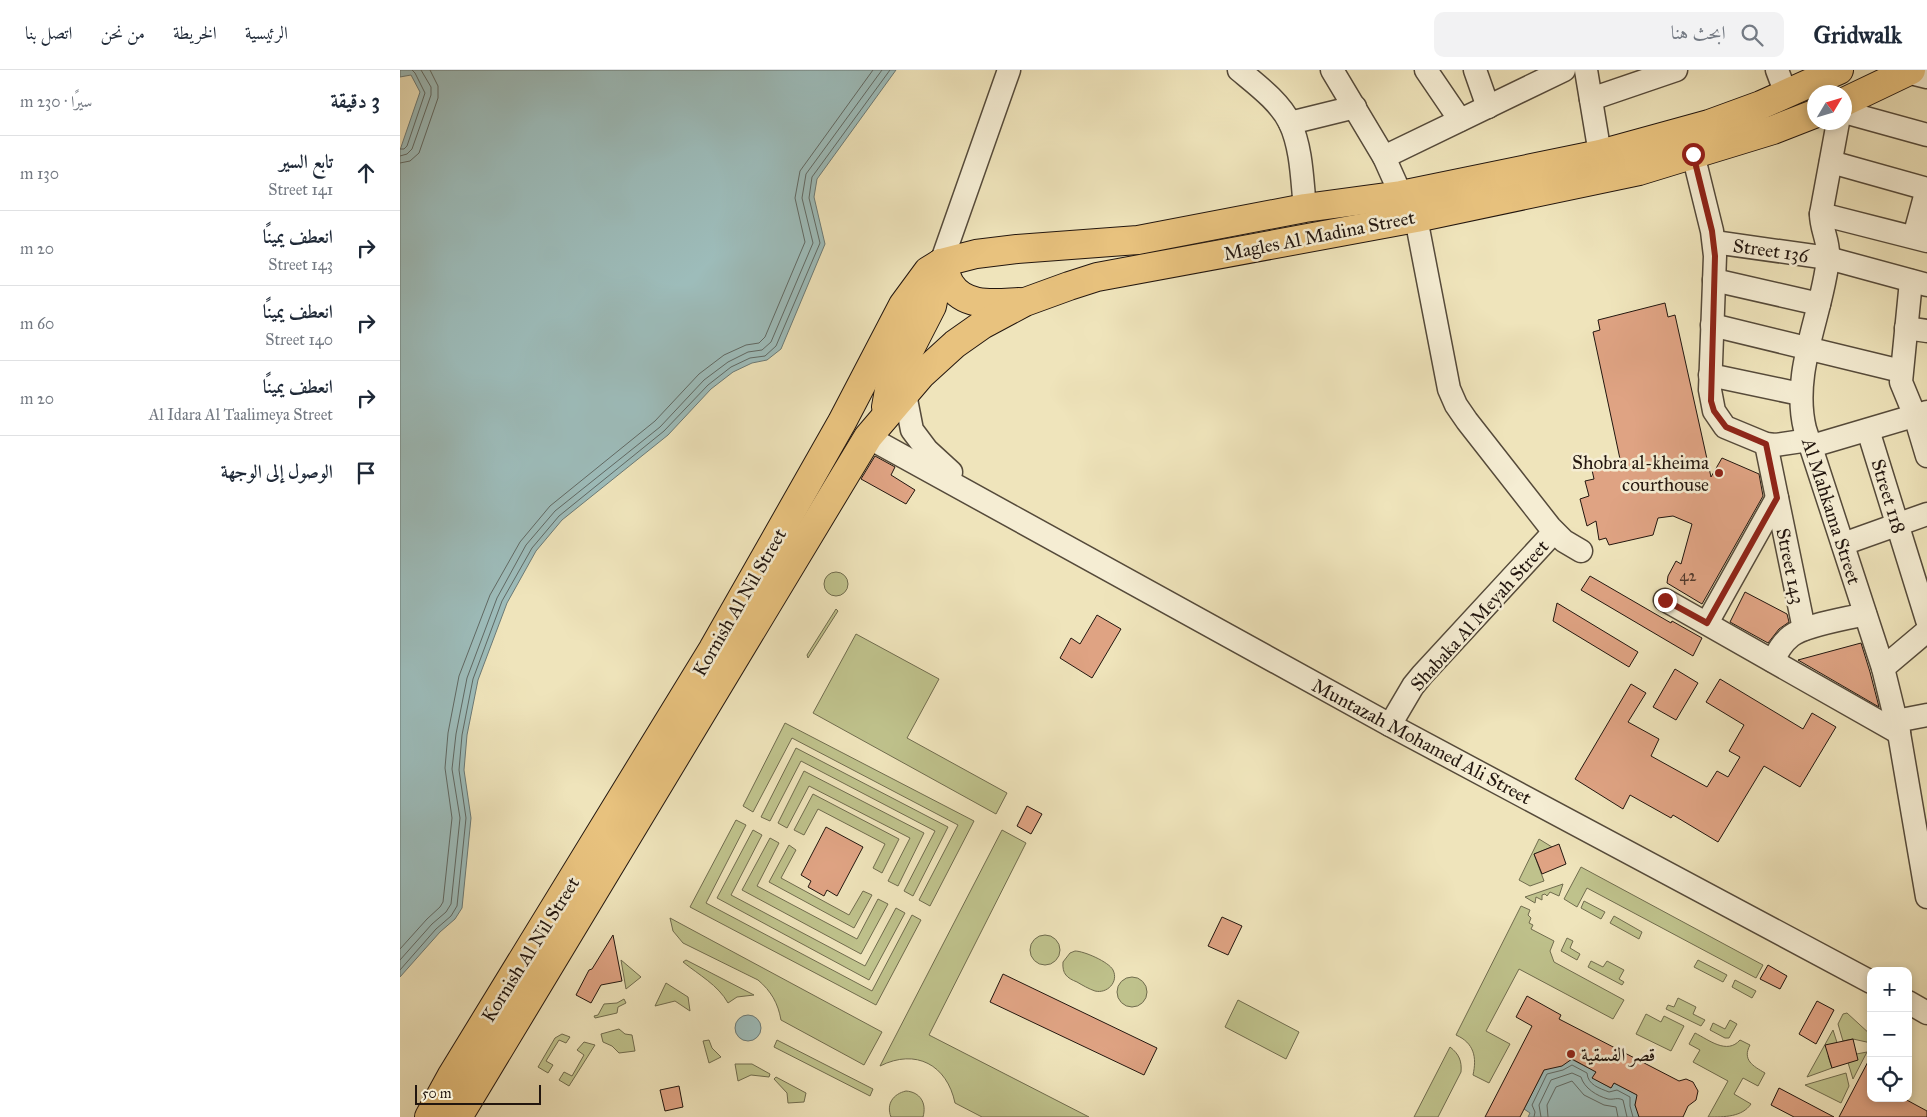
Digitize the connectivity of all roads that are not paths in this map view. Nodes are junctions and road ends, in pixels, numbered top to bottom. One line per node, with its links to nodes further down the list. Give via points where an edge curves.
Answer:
1 (1009, 70): 35 (street, Kornish Al Nil Street)
2 (1240, 70): 20 (street, via 1279,106)
3 (1332, 70): 15 (street)
4 (1426, 70): 19 (street)
5 (1474, 70): 16 (street)
6 (1564, 70): 11 (street)
7 (1586, 70): 14 (street)
8 (1676, 70): 14 (street)
9 (1839, 70): 12 (highway, Magles Al Madina Street)
10 (1915, 73): 13 (highway)
11 (1536, 76): 16 (street)
12 (1781, 82): 23 (highway, Magles Al Madina Street, via 1761,105 1710,124)
13 (1852, 99)
14 (1591, 100): 23 (street)
15 (1354, 107): 20 (street); 25 (street)
16 (1488, 107): 19 (street)
17 (1852, 114): 22 (street)
18 (1807, 117): 24 (highway, Magles Al Madina Street)
19 (1460, 120): 25 (street)
20 (1290, 123): 29 (street, via 1298,152)
21 (1837, 130): 26 (street, Al Mahkama Street)
22 (1927, 135)
23 (1600, 154): 28 (highway, Magles Al Madina Street)
24 (1693, 154): 31 (highway, Magles Al Madina Street, via 1639,171); 33 (street)
25 (1384, 157): 28 (street)
26 (1831, 162): 27 (street); 30 (street, Al Mahkama Street)
27 (1927, 189): 32 (street)
28 (1400, 195): 29 (highway, Magles Al Madina Street)
29 (1305, 208): 35 (highway, Magles Al Madina Street, via 1138,240 1017,249)
30 (1821, 214): 32 (street); 34 (street, Al Mahkama Street, via 1828,242)
31 (1416, 218): 38 (highway, Magles Al Madina Street, via 1098,277); 59 (street, via 1444,374 1456,405)
32 (1920, 239)
33 (1714, 242): 34 (street, Street 136); 36 (street)
34 (1828, 258): 37 (street, Street 136); 39 (street, Al Mahkama Street)
35 (941, 262): 38 (highway, via 951,286 973,302); 48 (highway, via 932,306 889,390); 78 (highway, Kornish Al Nil Street, via 928,272 903,304 842,422 739,604)
36 (1714, 280): 39 (street); 40 (street)
37 (1919, 283): 41 (street)
38 (1025, 302): 45 (highway, Magles Al Madina Street, via 954,344)
39 (1819, 304): 42 (street, Al Mahkama Street)
40 (1712, 324): 42 (street); 44 (street)
41 (1917, 329): 43 (street)
42 (1809, 347): 43 (street); 46 (street, Al Mahkama Street)
43 (1901, 371): 47 (street, via 1901,382)
44 (1710, 375): 46 (street); 52 (street, via 1711,401 1719,420 1726,427)
45 (905, 394): 48 (highway, Magles Al Madina Street); 50 (street, Muntazah Mohamed Ali Street, via 910,424)
46 (1800, 394): 51 (street, Al Mahkama Street, via 1802,417)
47 (1921, 414): 49 (street); 53 (street)
48 (877, 427): 54 (street, Muntazah Mohamed Ali Street); 79 (highway, Kornish Al Nil Street)
49 (1868, 430): 51 (street); 58 (street, Street 118)
50 (917, 438): 54 (street); 55 (street, Muntazah Mohamed Ali Street)
51 (1811, 443): 52 (street); 60 (street, Al Mahkama Street)
52 (1766, 444): 56 (street, Street 143)
53 (1927, 456)
54 (911, 459): 55 (street, Muntazah Mohamed Ali Street)
55 (976, 495): 71 (street, Muntazah Mohamed Ali Street)
56 (1777, 498): 65 (street); 66 (street, Street 143)
57 (1927, 514): 58 (street)
58 (1897, 524): 60 (street); 64 (street, Street 118)
59 (1554, 532): 61 (street); 71 (street, Shabaka Al Meyah Street, via 1422,675)
60 (1843, 544): 63 (street, Al Mahkama Street)
61 (1581, 551)
62 (1665, 600): 65 (street)
63 (1865, 614): 66 (street); 69 (street, Al Mahkama Street)
64 (1927, 620)
65 (1707, 623): 68 (street)
66 (1804, 629): 68 (street, via 1780,646)
67 (1927, 631): 69 (street)
68 (1773, 661): 72 (street)
69 (1882, 668): 72 (street, Al Mahkama Street)
70 (1927, 715): 72 (street)
71 (1390, 725): 75 (street, Muntazah Mohamed Ali Street)
72 (1898, 727): 73 (street, Al Mahkama Street)
73 (1917, 786): 74 (street, Al Mahkama Street)
74 (1927, 897)
75 (1867, 980)
76 (1912, 1004): 77 (street)
77 (1927, 1012)
78 (429, 1117)
79 (458, 1117)

